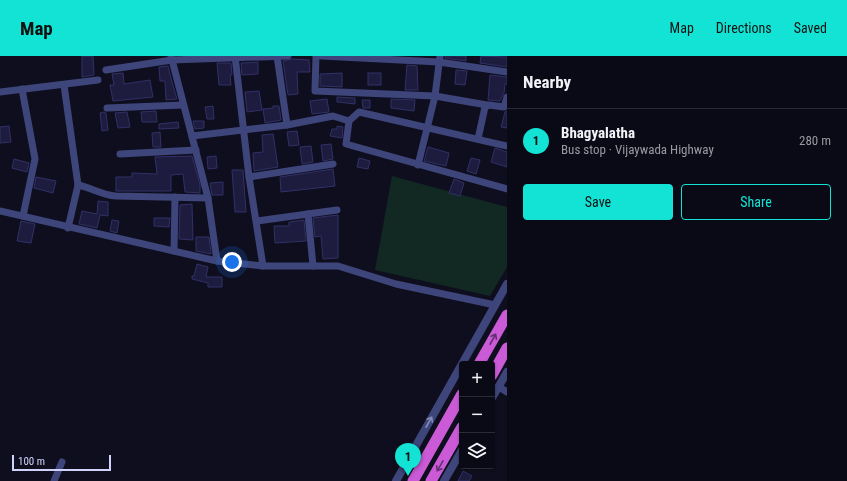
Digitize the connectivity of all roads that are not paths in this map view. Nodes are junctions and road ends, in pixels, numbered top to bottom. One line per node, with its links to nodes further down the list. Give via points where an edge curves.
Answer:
1 (235, 56): 2 (street); 6 (street); 22 (street)
2 (277, 56): 3 (street); 20 (street)
3 (288, 56)
4 (316, 56): 14 (street, via 315,91)
5 (321, 56): 7 (street)
6 (171, 58): 8 (street); 16 (street)
7 (440, 59): 9 (street); 14 (street)
8 (106, 70)
9 (507, 72)
10 (98, 80): 11 (street)
11 (64, 84): 12 (street); 31 (street)
12 (22, 89): 13 (street); 38 (street, via 34,159)
13 (0, 92)
14 (435, 96): 17 (street); 21 (street)
15 (507, 97): 17 (street, via 504,107)
16 (183, 105): 18 (street); 23 (street)
17 (487, 105): 24 (street)
18 (107, 108)
19 (349, 121): 20 (street, via 333,116); 21 (street, via 359,112); 29 (street, via 346,144)
20 (287, 125): 22 (street)
21 (427, 128): 24 (street); 29 (street)
22 (244, 131): 23 (street); 30 (street)
23 (192, 136): 26 (street)
24 (478, 139): 25 (street)
25 (507, 146)
26 (196, 150): 27 (street); 34 (street)
27 (120, 154)
28 (333, 164): 30 (street)
29 (418, 165): 32 (street)
30 (249, 177): 39 (street)
31 (78, 184): 33 (street, via 104,195); 40 (street)
32 (507, 189)
33 (175, 197): 34 (street); 41 (street)
34 (208, 198): 42 (street)
35 (337, 210): 37 (street)
36 (0, 211): 38 (street)
37 (308, 214): 39 (street); 44 (street)
38 (23, 216): 40 (street)
39 (257, 221): 43 (street)
40 (68, 228): 41 (street)
41 (174, 251): 42 (street)
42 (216, 261): 43 (street)
43 (263, 266): 44 (street)
44 (313, 266): 46 (street, via 338,266 396,284)
45 (507, 284): 46 (street)
46 (495, 304): 60 (street, one-way to 46)
47 (507, 315): 49 (highway, one-way to 47)
48 (507, 348): 50 (highway)
49 (481, 361)
50 (495, 370)
51 (507, 372): 52 (street)
52 (499, 387): 53 (street); 55 (street)
53 (507, 392)
54 (460, 397): 61 (highway)
55 (493, 397)
56 (459, 432): 62 (highway, one-way to 62)
57 (459, 455): 63 (street)
58 (62, 462): 59 (street)
59 (54, 481)
60 (396, 481)
61 (413, 481)
62 (431, 481)
63 (444, 481)

